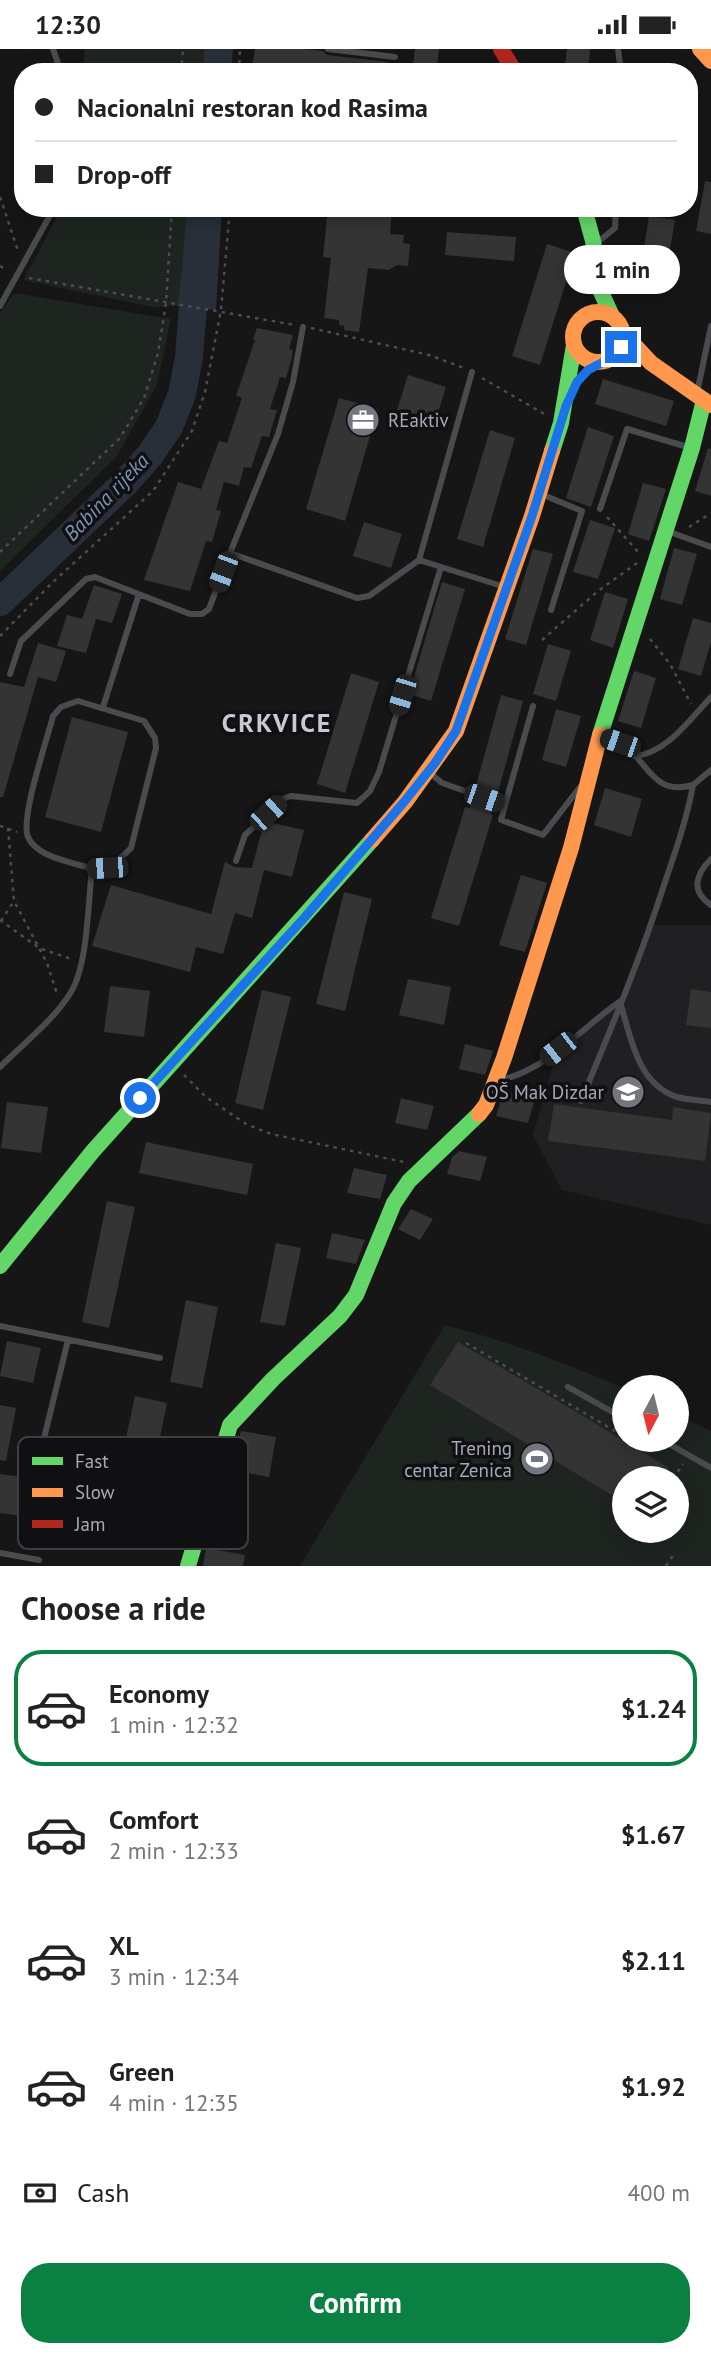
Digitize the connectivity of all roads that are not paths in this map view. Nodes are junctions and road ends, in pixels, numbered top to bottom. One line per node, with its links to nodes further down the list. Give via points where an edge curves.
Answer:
1 (328, 49): 3 (lane)
2 (699, 49): 4 (main road)
3 (395, 58)
4 (711, 61)
5 (49, 217): 10 (lane)
6 (586, 217): 8 (main road)
7 (616, 217): 8 (lane, via 615,229)
8 (594, 246): 9 (main road)
9 (595, 263): 11 (main road); 12 (main road)
10 (0, 306)
11 (584, 316): 12 (main road, via 598,311); 16 (main road, via 574,329)
12 (612, 316): 15 (main road)
13 (711, 326): 20 (lane)
14 (303, 327): 27 (lane, via 278,434)
15 (623, 333): 17 (main road, via 621,347); 19 (main road)
16 (574, 345): 17 (main road, via 584,358); 21 (main road)
17 (606, 360): 19 (main road, via 622,360); 21 (main road, via 577,382)
18 (472, 372): 28 (lane)
19 (672, 378): 20 (main road)
20 (704, 400): 22 (main road)
21 (566, 406): 23 (main road)
22 (692, 448): 24 (lane, via 626,429); 25 (main road)
23 (539, 493): 30 (main road); 32 (lane, via 582,511)
24 (600, 509)
25 (672, 533): 26 (lane); 37 (main road)
26 (711, 547)
27 (230, 553): 28 (lane, via 357,598 369,596); 31 (lane, via 209,609 202,614 190,614)
28 (419, 559): 29 (lane)
29 (441, 567): 30 (lane); 45 (lane, via 377,778 367,795 357,803 285,798 245,835)
30 (507, 587): 40 (main road, via 456,731)
31 (139, 594): 33 (lane, via 96,577 86,579 21,641); 36 (lane)
32 (551, 610)
33 (10, 674)
34 (711, 698): 38 (lane, via 660,748)
35 (533, 706): 43 (lane)
36 (103, 707): 46 (lane, via 144,721 156,748 131,848 107,868); 46 (lane, via 78,701 61,707 53,716 27,816 28,837 37,848)
37 (600, 736): 38 (lane, via 620,743); 41 (main road)
38 (635, 756): 42 (lane, via 662,784 678,789)
39 (711, 770): 42 (lane)
40 (428, 772): 43 (lane, via 442,783); 53 (main road, via 305,917 93,1151)
41 (591, 773): 43 (lane, via 543,835 501,820); 50 (main road)
42 (693, 785): 48 (lane, via 688,813)
43 (505, 805)
44 (711, 859): 47 (lane, via 698,878 700,894)
45 (236, 861)
46 (92, 869): 49 (lane, via 81,962 72,991)
47 (711, 905)
48 (623, 1002): 50 (lane, via 542,1062 518,1076); 51 (lane); 52 (lane, via 637,1057 651,1079 677,1097)
49 (0, 1067)
50 (495, 1081): 60 (main road, via 475,1119 409,1181 394,1203 356,1295 230,1425)
51 (581, 1101)
52 (711, 1102)
53 (0, 1266)
54 (0, 1326): 55 (lane)
55 (68, 1339): 56 (lane); 59 (lane)
56 (160, 1359)
57 (568, 1387): 58 (lane)
58 (612, 1412)
59 (44, 1437)
60 (226, 1437)
61 (685, 1453): 62 (lane)
62 (711, 1468)
63 (193, 1549): 66 (main road)
64 (0, 1553): 65 (lane)
65 (39, 1560)
66 (188, 1566)

